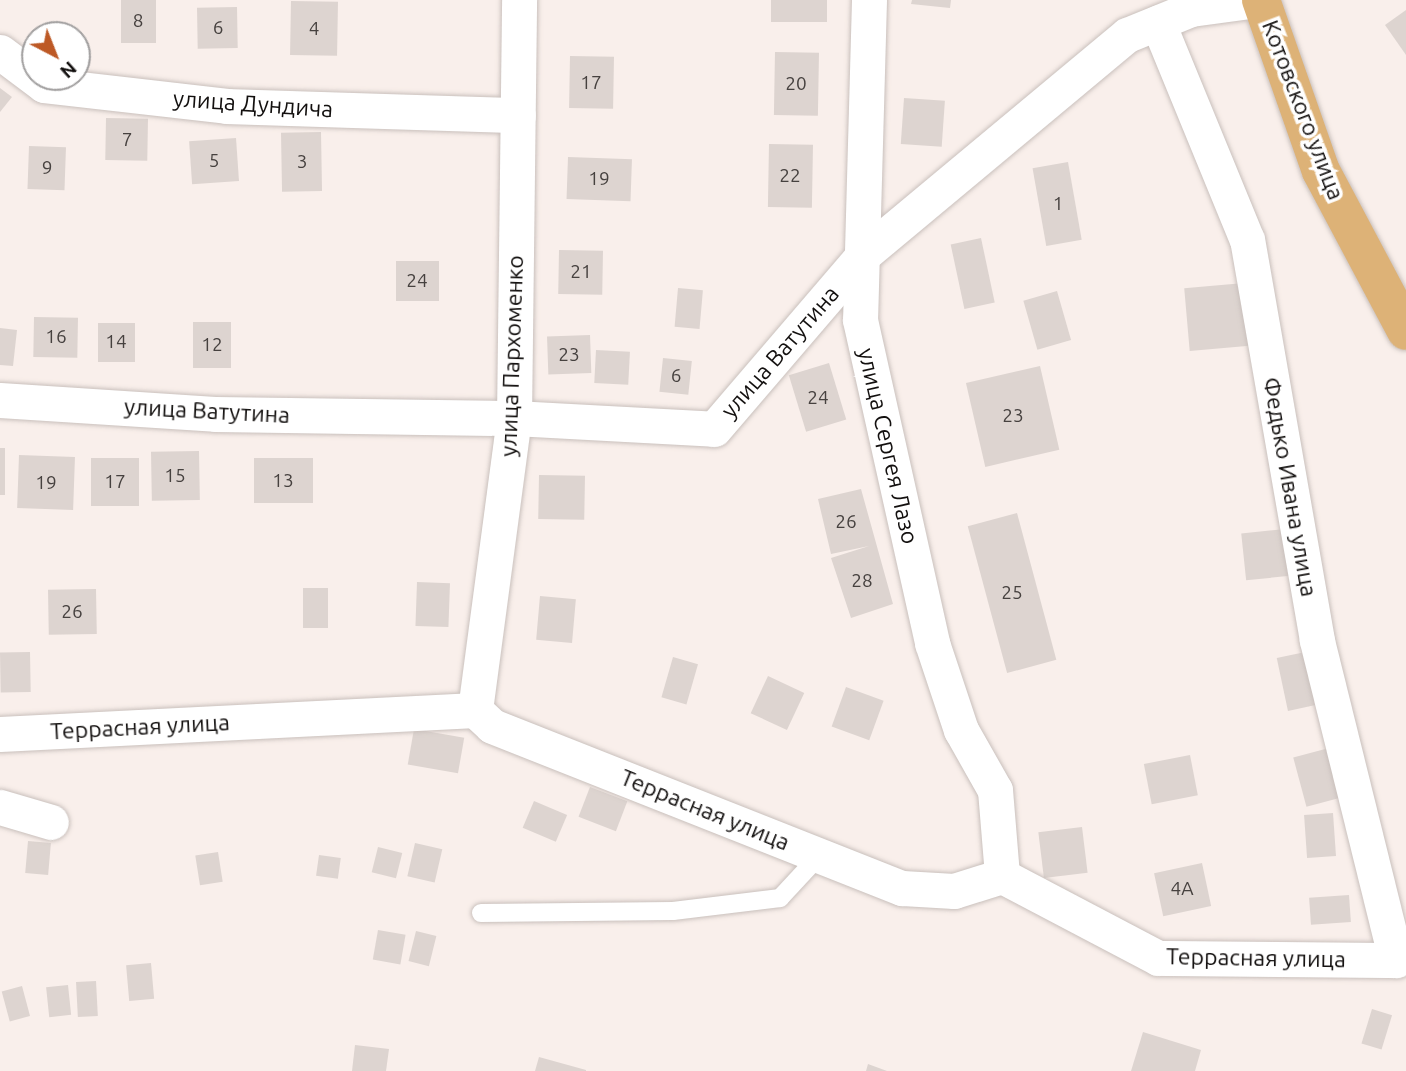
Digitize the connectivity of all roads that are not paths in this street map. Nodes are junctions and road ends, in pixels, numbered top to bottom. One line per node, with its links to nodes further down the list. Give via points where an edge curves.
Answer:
1 (519, 0): 6 (street, улица Пархоменко)
2 (869, 0): 7 (street, улица Сергея Лазо)
3 (1259, 0): 4 (street, улица Ватутина, via 1191,9); 8 (main road, Котовского улица, via 1321,171)
4 (1158, 23): 7 (street, улица Ватутина, via 1126,35); 18 (street, Федько Ивана улица, via 1247,240 1317,640)
5 (0, 52): 6 (street, улица Дундича, via 44,85 227,106)
6 (518, 115): 10 (street, улица Пархоменко)
7 (864, 254): 10 (street, улица Ватутина, via 714,429); 16 (street, улица Сергея Лазо, via 860,320 932,643 961,730 995,790)
8 (1406, 331)
9 (0, 400): 10 (street, улица Ватутина, via 215,414)
10 (514, 418): 11 (street, улица Пархоменко)
11 (475, 710): 12 (street, Террасная улица); 15 (street, Террасная улица, via 492,726)
12 (0, 734)
13 (0, 807): 14 (street)
14 (51, 822)
15 (820, 855): 16 (street, Террасная улица, via 902,888 954,891); 17 (lane, via 780,898 673,911)
16 (1002, 876): 18 (street, Террасная улица, via 1158,958)
17 (481, 913)
18 (1396, 960)

